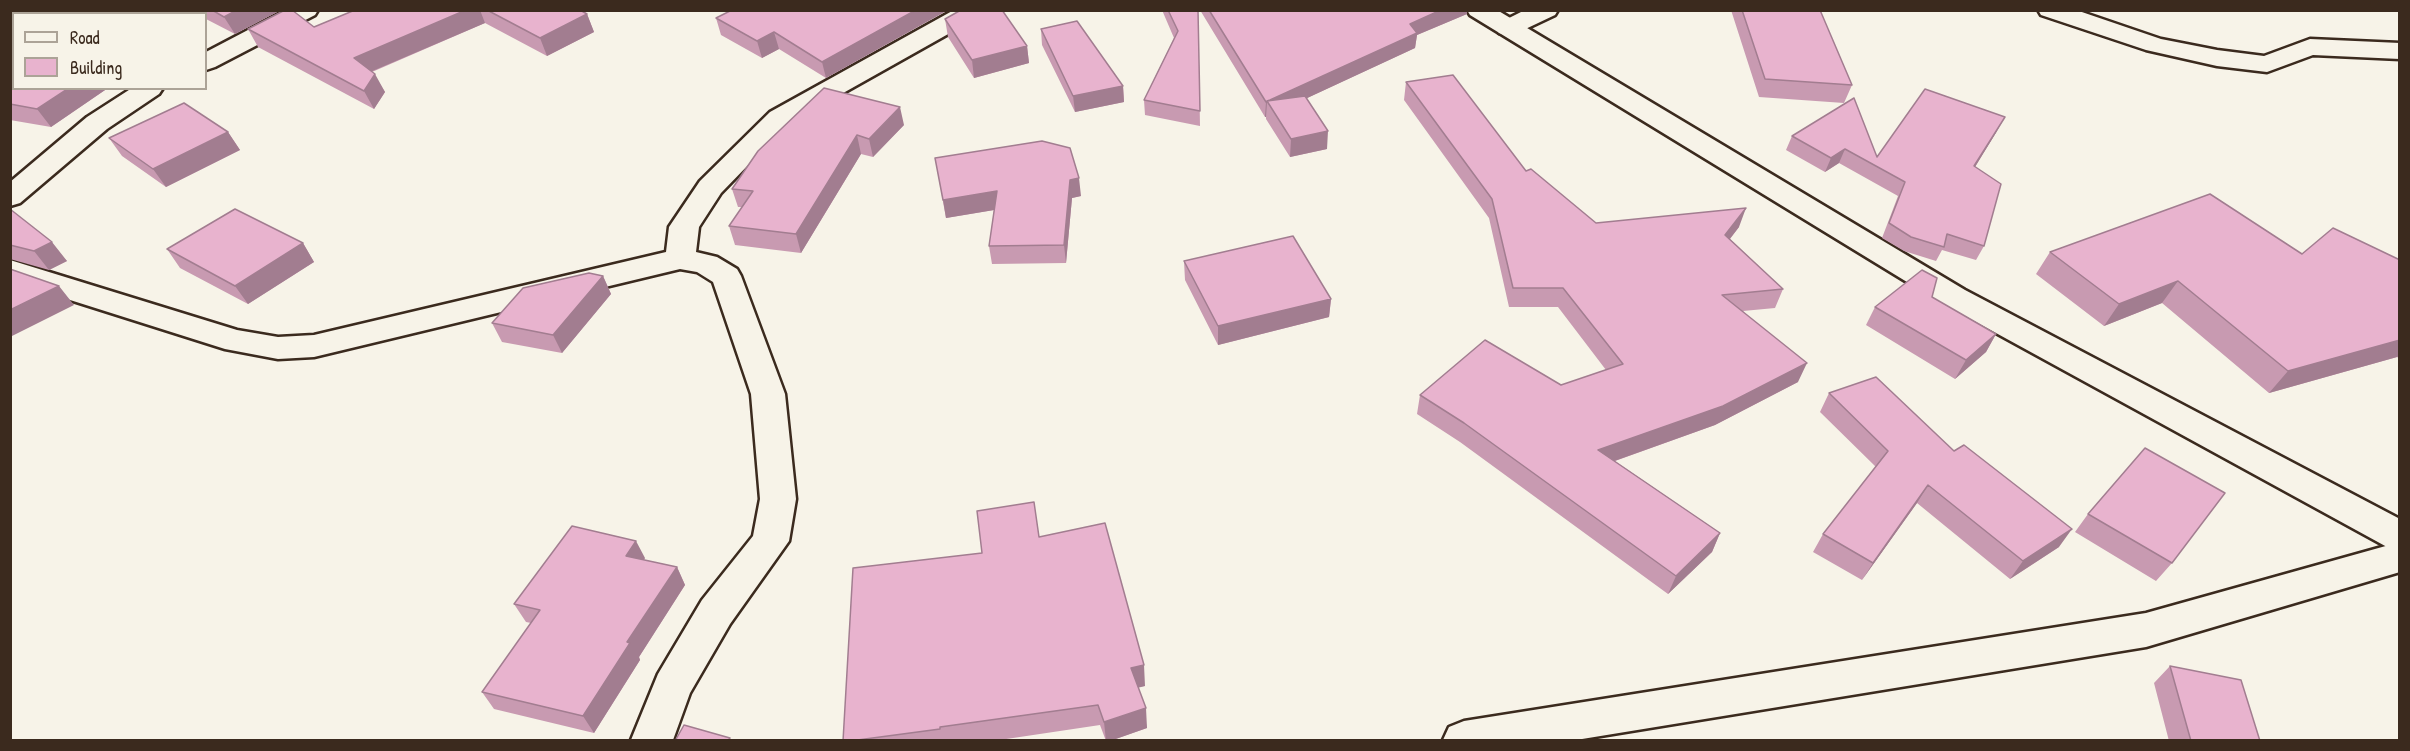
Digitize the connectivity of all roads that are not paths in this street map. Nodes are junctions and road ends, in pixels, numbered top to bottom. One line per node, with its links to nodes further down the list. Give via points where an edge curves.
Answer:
1 (306, 10): 8 (street)
2 (973, 10): 11 (street, via 778,118 710,187 684,227)
3 (1479, 10): 6 (street)
4 (1546, 10): 6 (street)
5 (2050, 10): 7 (street, via 2155,45 2247,62 2267,64 2310,46)
6 (1508, 28): 13 (street, via 1954,297)
7 (2400, 51)
8 (209, 58)
9 (147, 90): 10 (street, via 97,123)
10 (10, 197)
11 (680, 259): 12 (street, via 314,346 278,348 236,341); 15 (street, via 706,264 726,276 768,394 778,499 771,541 716,612 672,687)
12 (10, 270)
13 (2400, 537)
14 (2400, 556): 16 (street, via 2146,630)
15 (652, 741)
16 (1464, 741)

